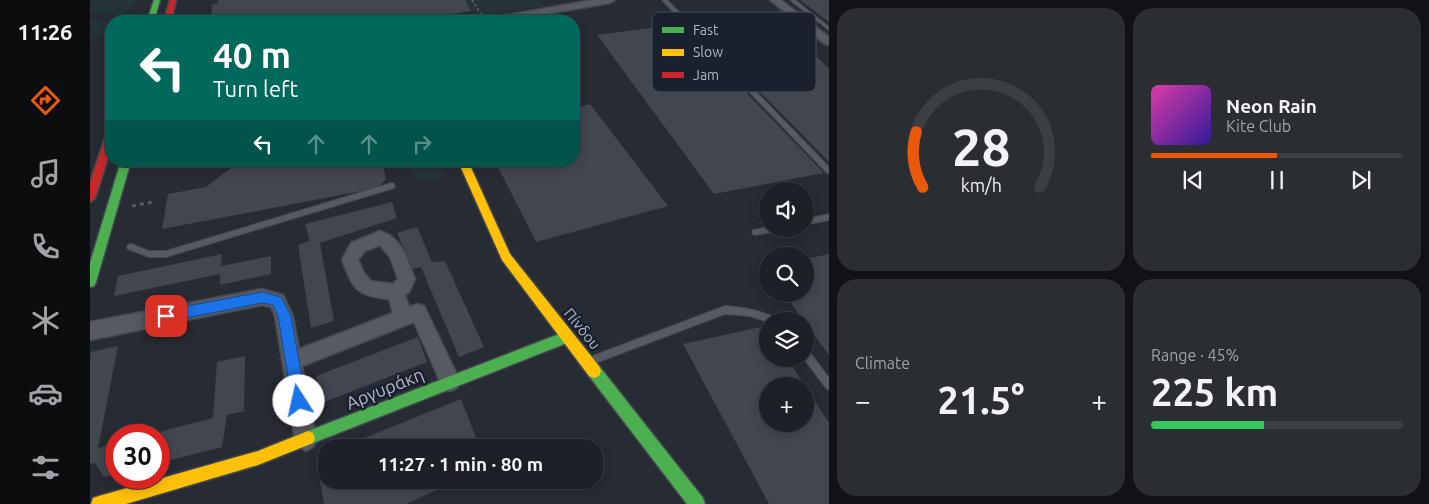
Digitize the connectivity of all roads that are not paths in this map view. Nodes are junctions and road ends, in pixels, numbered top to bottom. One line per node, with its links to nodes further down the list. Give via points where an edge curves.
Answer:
1 (157, 0): 11 (street)
2 (173, 0): 12 (street)
3 (610, 0): 7 (street)
4 (664, 0): 8 (lane)
5 (775, 0): 9 (street)
6 (792, 0): 10 (lane)
7 (564, 4): 13 (street)
8 (676, 12)
9 (790, 12)
10 (807, 12)
11 (152, 15)
12 (169, 15)
13 (503, 15)
14 (816, 19): 15 (lane)
15 (829, 29)
16 (816, 32): 17 (street)
17 (829, 42)
18 (753, 92): 22 (lane)
19 (105, 153): 24 (street)
20 (124, 167): 30 (street)
21 (466, 167): 35 (street, Πίνδου, via 506,257)
22 (829, 171)
23 (392, 186): 29 (lane, via 166,254 150,254)
24 (90, 198)
25 (829, 217): 26 (lane)
26 (814, 220)
27 (759, 231): 28 (lane)
28 (756, 232)
29 (132, 247)
30 (90, 282)
31 (395, 292): 33 (street)
32 (759, 314): 37 (lane, via 746,310 725,310)
33 (404, 318): 36 (street); 39 (street, via 418,312)
34 (90, 331): 36 (street, via 262,297 277,301 284,316)
35 (567, 337): 37 (street, Πίνδου); 39 (street, Αργυράκη)
36 (292, 361): 41 (street)
37 (588, 362): 43 (street, Πίνδου)
38 (814, 365): 40 (lane)
39 (450, 381): 41 (street, Αργυράκη)
40 (829, 384)
41 (306, 440): 42 (street, Αργυράκη, via 237,466)
42 (99, 504)
43 (697, 504)

